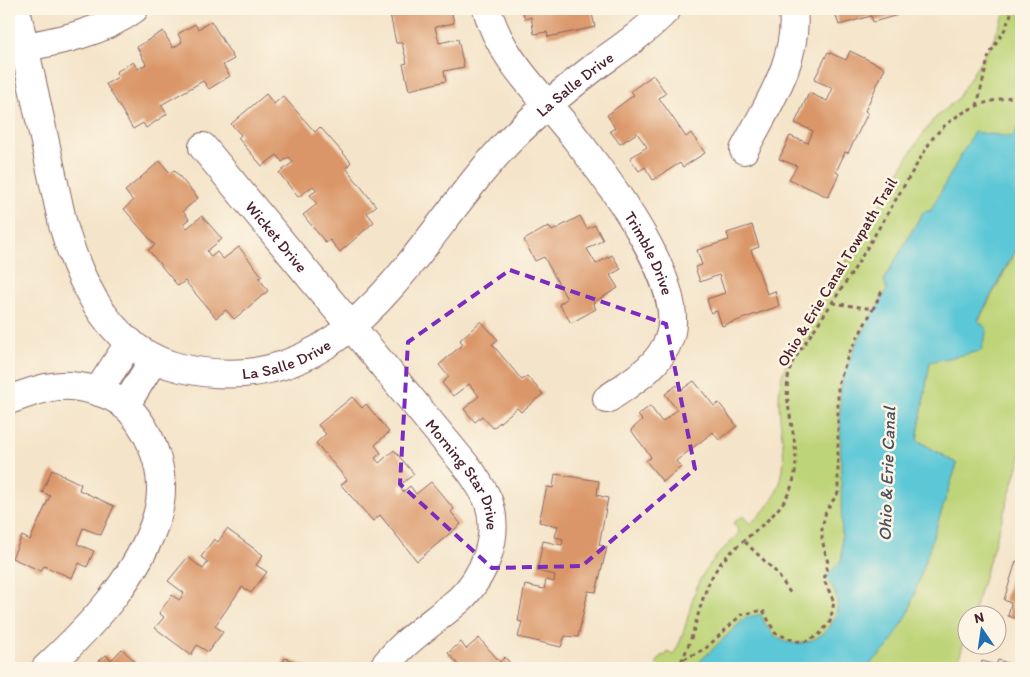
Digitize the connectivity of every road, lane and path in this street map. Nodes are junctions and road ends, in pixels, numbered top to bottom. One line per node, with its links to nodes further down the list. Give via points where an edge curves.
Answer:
1 (16, 9): 7 (street, La Salle Drive)
2 (134, 9): 7 (street, via 81,34)
3 (486, 9): 9 (street, Trimble Drive, via 507,54)
4 (667, 9): 9 (street, La Salle Drive, via 631,42)
5 (793, 9): 12 (street, via 794,33 790,55 782,78)
6 (1013, 9): 10 (path, via 989,55)
7 (17, 49): 17 (street, La Salle Drive, via 72,257 94,301 116,330)
8 (1021, 96): 10 (path, Ohio & Erie Canal Towpath Trail)
9 (548, 105): 16 (street, La Salle Drive, via 492,159 391,287); 20 (street, Trimble Drive, via 576,139 632,220 656,260 669,296 673,327 663,352 642,374)
10 (977, 106): 14 (path, Ohio & Erie Canal Towpath Trail, via 952,118 932,139)
11 (203, 147): 16 (street, Wicket Drive)
12 (744, 150)
13 (883, 289): 15 (path)
14 (833, 303): 15 (path); 23 (path, Ohio & Erie Canal Towpath Trail, via 788,372 788,406 796,448 794,479 779,508)
15 (873, 309): 25 (path, via 848,353 838,385 838,493 826,511 822,528 828,563 824,580 834,602 830,622 818,636 804,642 775,633 763,610 741,615 704,649)
16 (351, 327): 18 (street, La Salle Drive, via 336,339 296,360 256,370 216,374); 27 (street, Morning Star Drive, via 472,473 486,497 492,520 492,541 487,559 471,587 403,644)
17 (130, 342): 18 (street, La Salle Drive); 19 (street)
18 (154, 359): 22 (street)
19 (98, 391): 21 (street, via 77,386 55,386); 22 (street)
20 (607, 399)
21 (9, 400)
22 (125, 406): 26 (street, via 141,425 158,461 161,496 157,516 120,586 84,632)
23 (744, 542): 24 (path, via 776,572); 25 (path, Ohio & Erie Canal Towpath Trail, via 717,568 710,580)
24 (791, 594)
25 (684, 659): 28 (path, Ohio & Erie Canal Towpath Trail)
26 (46, 668)
27 (383, 668)
28 (677, 668)

